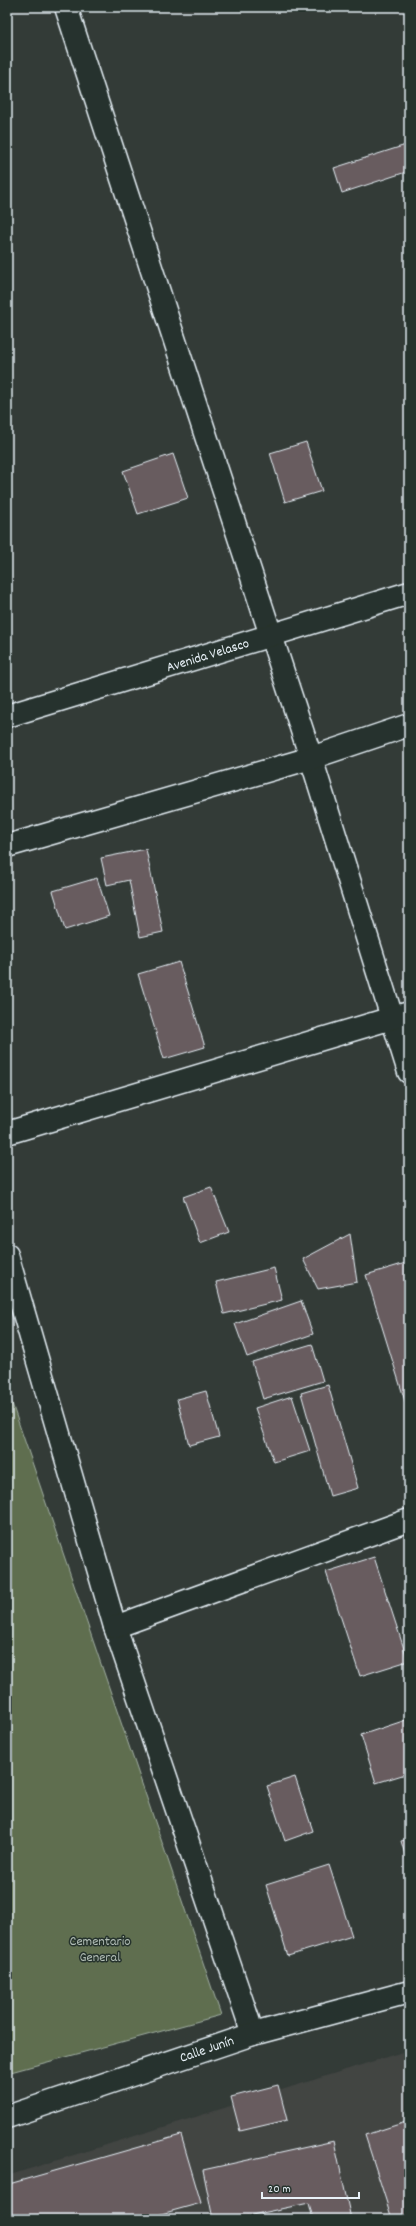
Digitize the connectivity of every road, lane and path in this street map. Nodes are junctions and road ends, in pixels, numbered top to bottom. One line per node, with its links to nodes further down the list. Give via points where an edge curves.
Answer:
1 (66, 7): 3 (street)
2 (409, 593): 3 (street, Avenida Velasco)
3 (271, 636): 4 (street, Avenida Velasco); 6 (street)
4 (7, 716)
5 (409, 725): 6 (street)
6 (311, 758): 7 (street); 8 (street)
7 (7, 846)
8 (401, 1015): 9 (street); 10 (street)
9 (409, 1072)
10 (7, 1133)
11 (7, 1255): 13 (street)
12 (409, 1520): 13 (street)
13 (115, 1627): 15 (street)
14 (409, 1992): 15 (street, Calle Junín)
15 (253, 2034): 16 (street, Calle Junín)
16 (7, 2117)

